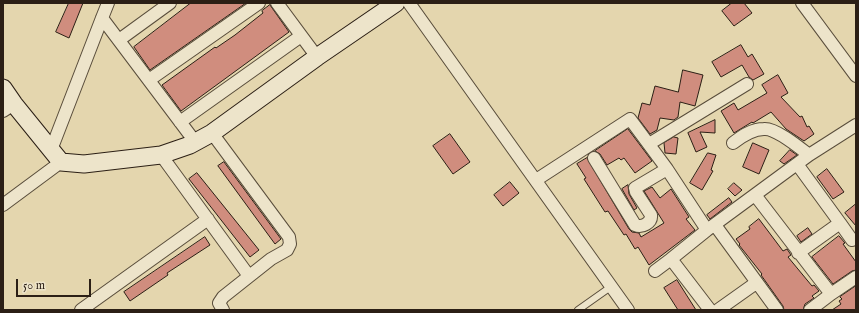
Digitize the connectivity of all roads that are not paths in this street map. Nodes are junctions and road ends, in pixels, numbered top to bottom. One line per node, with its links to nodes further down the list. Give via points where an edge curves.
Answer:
1 (108, 3): 8 (street)
2 (170, 3): 10 (street)
3 (259, 3): 13 (street)
4 (277, 3): 9 (street)
5 (396, 3): 11 (street)
6 (409, 3): 29 (street)
7 (802, 3): 12 (street)
8 (102, 18): 10 (street); 25 (street)
9 (301, 36): 11 (street); 17 (street)
10 (119, 40): 13 (street)
11 (317, 57): 19 (street)
12 (856, 76)
13 (149, 80): 17 (street)
14 (747, 84): 22 (street)
15 (3, 88): 16 (street)
16 (8, 107): 25 (street)
17 (180, 122): 20 (street)
18 (856, 125): 24 (street)
19 (212, 133): 20 (street); 39 (street, via 289,237 290,244 286,250)
20 (196, 143): 23 (street)
21 (733, 143): 24 (street, via 748,133 765,128 788,139)
22 (648, 144): 28 (street); 29 (street, via 630,119)
23 (161, 155): 25 (street, via 84,164); 32 (street)
24 (809, 155): 27 (street)
25 (56, 156): 31 (street)
26 (594, 158): 28 (street, via 638,227 652,218 635,188)
27 (797, 164): 30 (street); 33 (street)
28 (667, 169): 34 (street)
29 (536, 180): 42 (street)
30 (755, 195): 34 (street); 36 (street)
31 (3, 206)
32 (208, 219): 39 (street); 44 (street)
33 (840, 224): 35 (street); 36 (street)
34 (711, 227): 37 (street); 41 (street)
35 (852, 240)
36 (798, 253): 43 (street)
37 (671, 259): 38 (street); 48 (street)
38 (655, 271)
39 (250, 276): 45 (street, via 223,297 219,303)
40 (856, 277): 43 (street)
41 (756, 283): 49 (street); 50 (street)
42 (612, 286): 46 (lane); 47 (street)
43 (830, 294): 51 (street)
44 (87, 308)
45 (223, 310)
46 (578, 310)
47 (628, 310)
48 (710, 310)
49 (718, 310)
50 (777, 310)
51 (810, 310)

